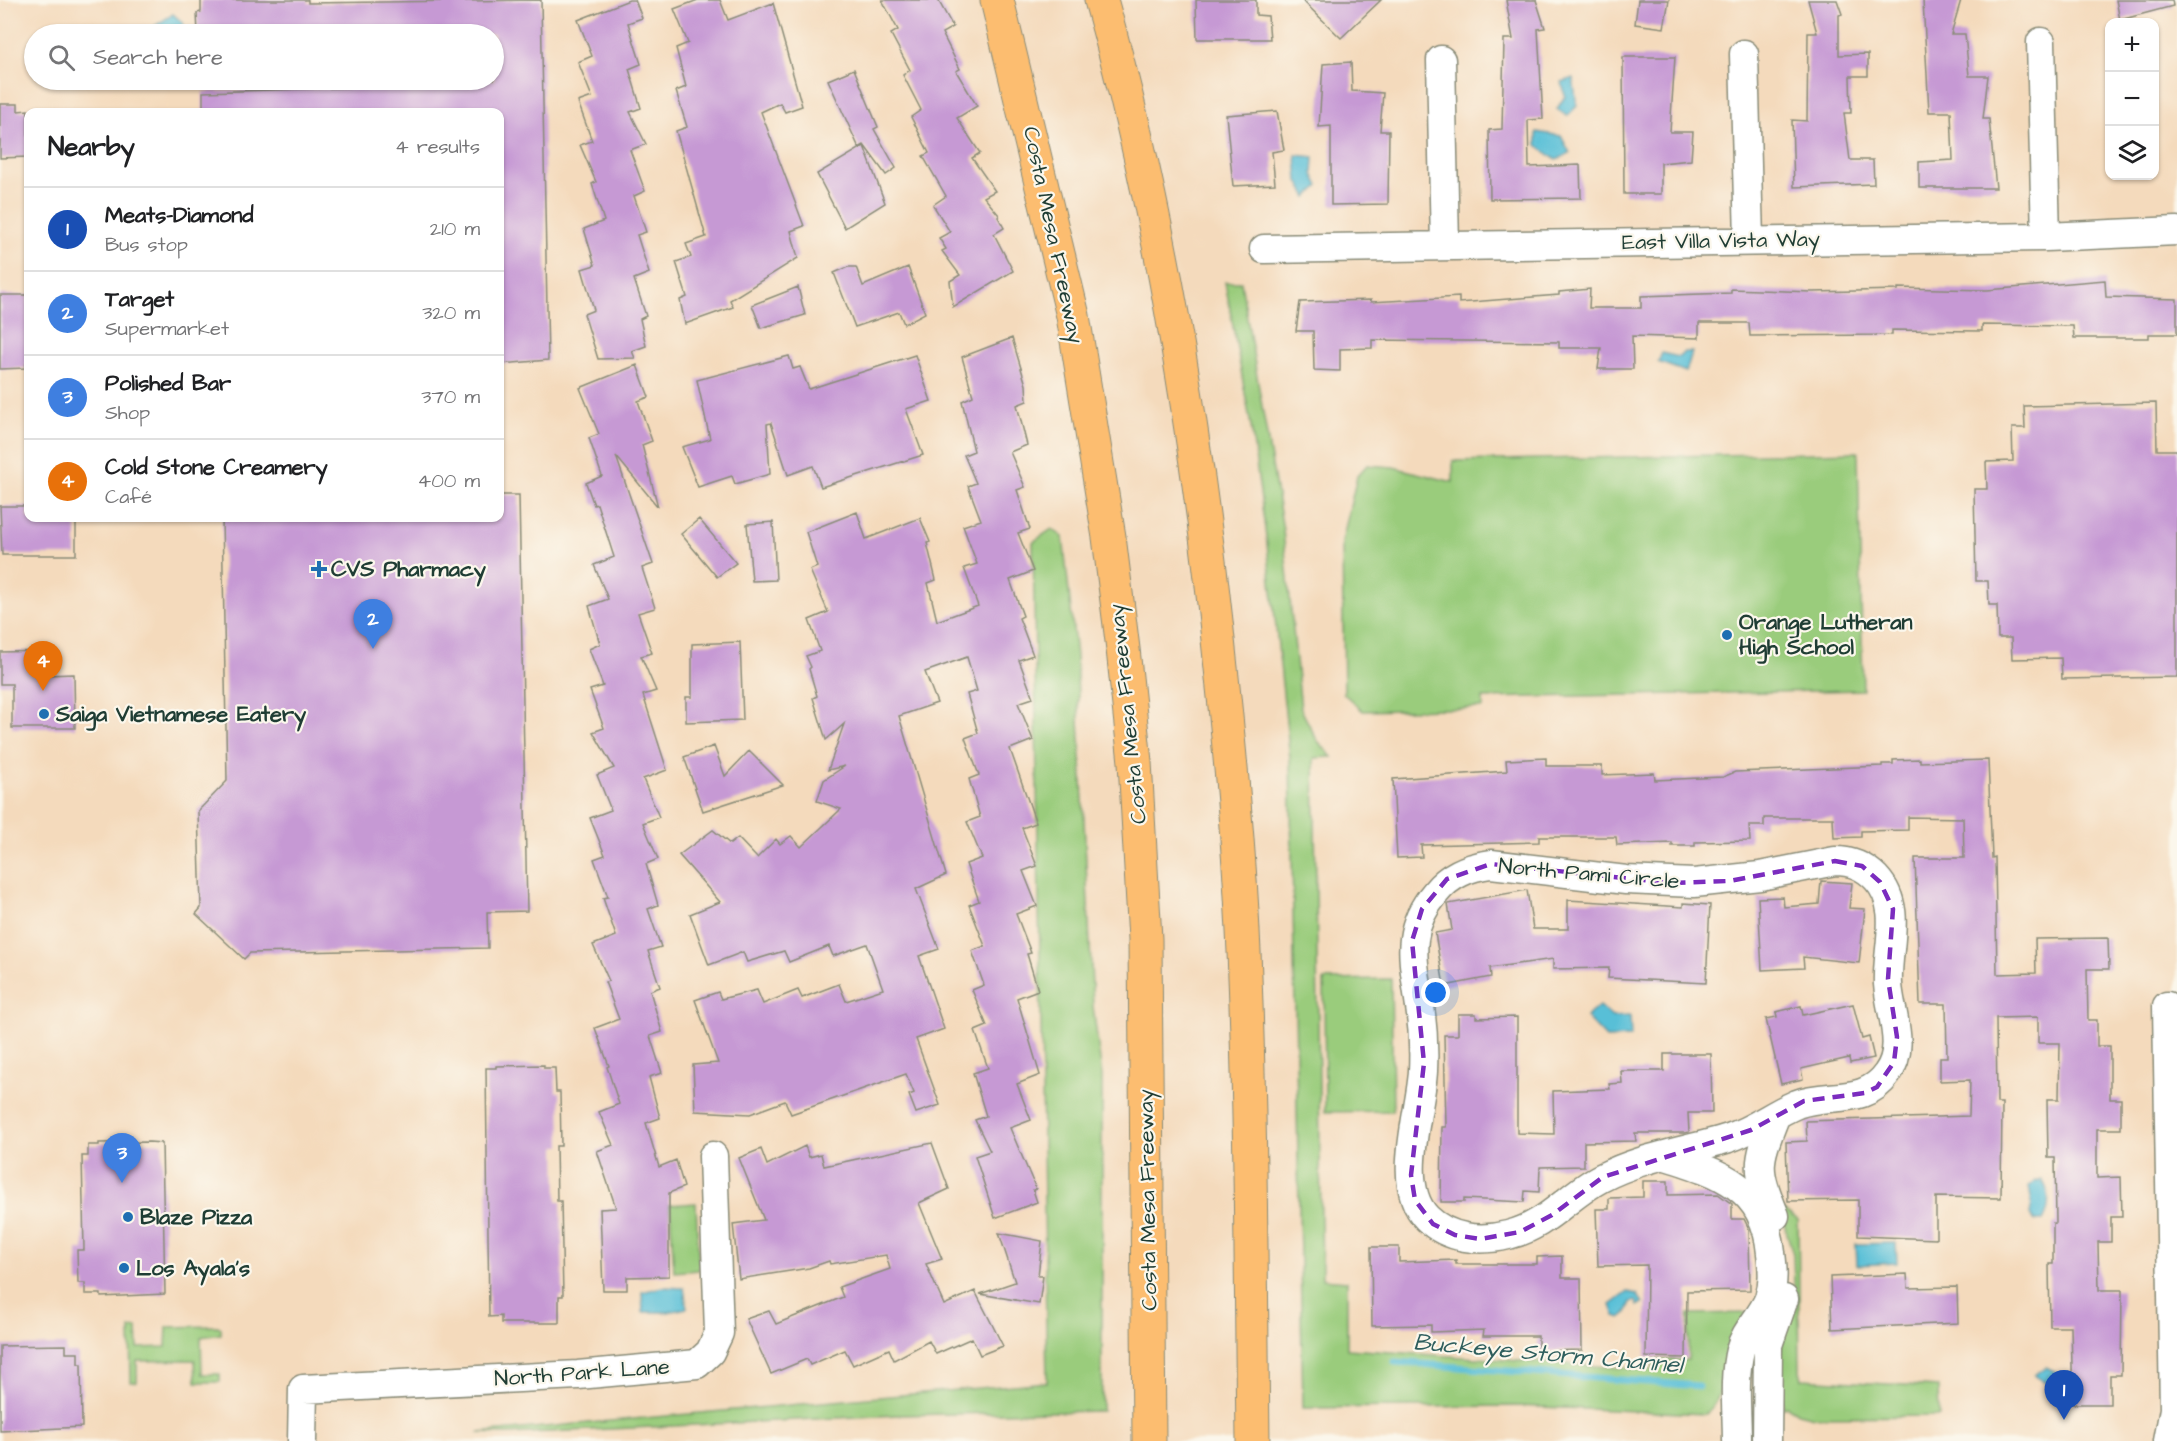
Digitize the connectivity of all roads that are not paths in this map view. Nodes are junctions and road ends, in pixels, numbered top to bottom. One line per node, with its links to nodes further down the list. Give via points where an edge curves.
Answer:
1 (997, 0): 16 (highway, Costa Mesa Freeway, via 1073,316 1109,537 1129,705 1145,939)
2 (1101, 0): 17 (highway, via 1148,195 1207,531 1231,763 1244,950)
3 (2041, 42): 7 (street)
4 (1744, 54): 8 (street)
5 (1441, 60): 9 (street)
6 (2177, 231): 7 (street, East Villa Vista Way)
7 (2046, 237): 8 (street, East Villa Vista Way)
8 (1749, 240): 9 (street, East Villa Vista Way)
9 (1445, 245): 10 (street, East Villa Vista Way)
10 (1264, 249)
11 (2168, 1006): 20 (street, via 2174,1409)
12 (1775, 1117): 14 (street, North Pami Circle, via 1751,1130); 14 (street, North Pami Circle, via 1804,1101 1866,1093 1877,1087 1894,1062 1897,1037 1888,979 1893,909 1880,882 1862,866 1835,861 1729,881 1672,883 1491,864 1467,869 1447,879 1422,909 1412,941 1424,1063 1411,1174 1415,1200 1425,1217 1455,1235 1480,1239 1507,1236 1542,1222 1603,1177); 19 (street, via 1760,1155 1759,1171 1780,1230 1787,1267 1784,1301 1768,1345)
13 (713, 1156): 15 (street, North Park Lane, via 719,1333 710,1352 697,1364 578,1375 303,1389)
14 (1666, 1156): 18 (street, via 1713,1171 1740,1186 1761,1215 1770,1240 1771,1290 1743,1339 1738,1360)
15 (302, 1441)
16 (1149, 1441)
17 (1253, 1441)
18 (1737, 1441)
19 (1767, 1441)
20 (2168, 1441)

